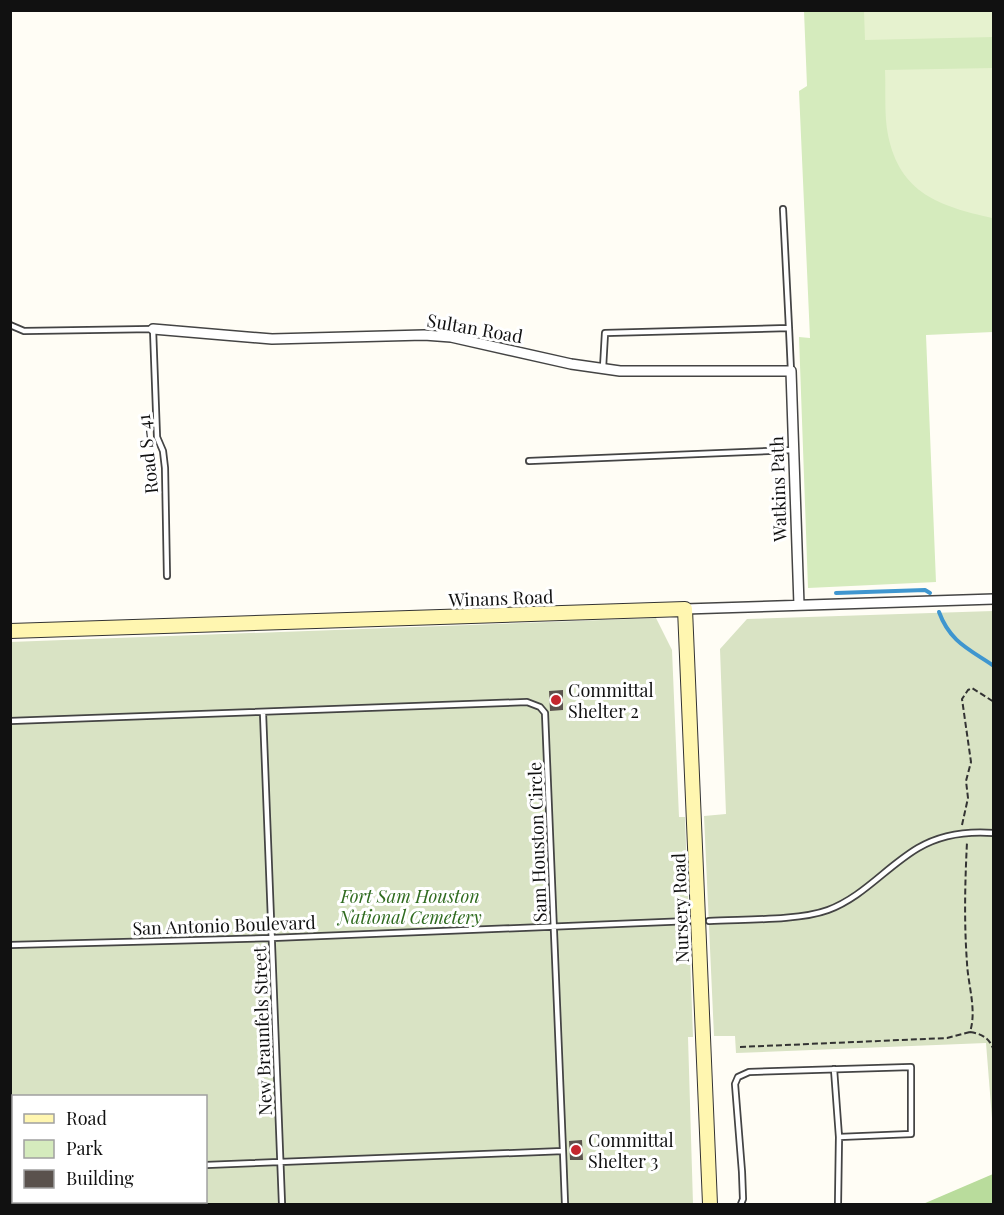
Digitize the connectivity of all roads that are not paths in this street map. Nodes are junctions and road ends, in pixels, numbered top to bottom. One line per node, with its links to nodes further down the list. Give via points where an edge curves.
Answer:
1 (783, 209): 3 (lane)
2 (10, 325): 4 (lane, via 24,331)
3 (789, 328): 5 (lane, via 605,333); 6 (lane)
4 (153, 329): 5 (street, Sultan Road, via 272,339 433,335); 9 (lane, Road S-41, via 157,437 165,468)
5 (603, 368): 6 (street, Sultan Road)
6 (791, 371): 7 (street, Watkins Path)
7 (794, 450): 8 (lane); 11 (street, Watkins Path)
8 (529, 461)
9 (167, 576)
10 (993, 600): 11 (street, Winans Road)
11 (799, 605): 12 (street, Winans Road)
12 (686, 609): 13 (street, Winans Road); 29 (street, Nursery Road)
13 (10, 631)
14 (263, 713): 15 (lane, Sam Houston Circle); 19 (lane, Sam Houston Circle, via 527,702 540,706 547,720); 20 (lane, New Braunfels Street)
15 (10, 721)
16 (993, 833): 18 (lane, via 960,834 918,848 859,894 827,911)
17 (689, 921): 19 (lane, San Antonio Boulevard)
18 (709, 921)
19 (554, 926): 20 (lane, San Antonio Boulevard); 24 (lane, Sam Houston Circle)
20 (272, 938): 21 (lane, San Antonio Boulevard); 25 (lane, New Braunfels Street)
21 (10, 945)
22 (834, 1069): 23 (lane); 23 (lane, via 911,1067 911,1134); 30 (lane, via 749,1072 738,1077 735,1084)
23 (839, 1137): 31 (lane)
24 (563, 1151): 25 (lane); 28 (lane, Sam Houston Circle)
25 (281, 1162): 26 (lane); 27 (lane, New Braunfels Street)
26 (207, 1165)
27 (282, 1204)
28 (565, 1204)
29 (710, 1204)
30 (741, 1204)
31 (838, 1204)

